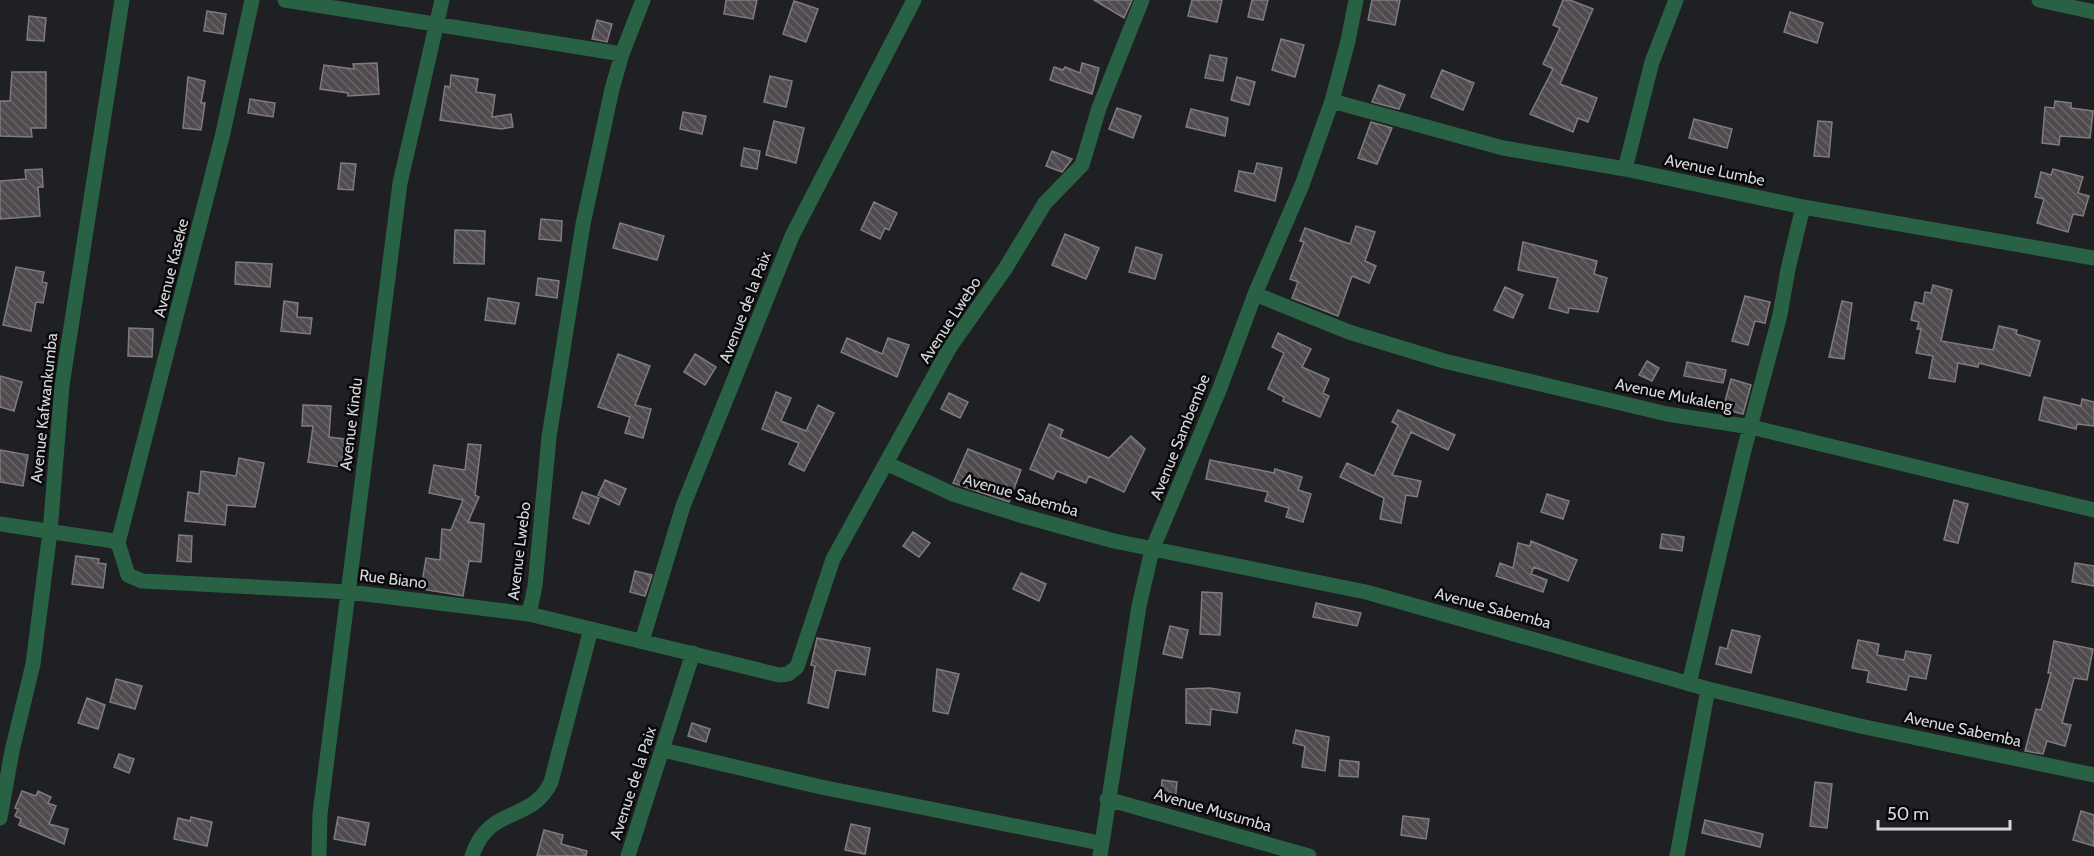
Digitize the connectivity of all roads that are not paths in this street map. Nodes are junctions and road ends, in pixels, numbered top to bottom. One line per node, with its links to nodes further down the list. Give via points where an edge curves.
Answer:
1 (122, 0): 23 (street, Avenue Kafwankumba, via 62,386)
2 (252, 0): 24 (street, Avenue Kaseke, via 223,133)
3 (285, 0): 12 (street)
4 (442, 0): 12 (street, Avenue Kindu)
5 (643, 0): 13 (street, Avenue Lwebo)
6 (914, 0): 29 (street, Avenue de la Paix, via 792,236 683,506)
7 (1142, 0): 20 (street, Avenue Lwebo, via 1079,170 1045,203 1005,269 972,312)
8 (1356, 0): 14 (street)
9 (1676, 0): 15 (street, via 1652,62)
10 (2039, 0): 11 (street)
11 (2094, 12)
12 (435, 25): 13 (street); 26 (street, Avenue Kindu, via 400,183)
13 (622, 54): 27 (street, Avenue Lwebo, via 581,236 554,406 535,586)
14 (1332, 101): 15 (street, Avenue Lumbe, via 1503,148); 18 (street, Avenue Sambembe, via 1302,185)
15 (1625, 169): 16 (street, Avenue Lumbe)
16 (1803, 207): 17 (street, Avenue Lumbe); 19 (street)
17 (2094, 258)
18 (1254, 294): 19 (street, Avenue Mukaleng, via 1349,332 1434,359 1667,414); 25 (street, Avenue Sambembe)
19 (1751, 428): 21 (street, Avenue Mukaleng); 32 (street)
20 (888, 464): 25 (street, Avenue Sabemba, via 928,485 972,501); 31 (street, Avenue Lwebo, via 833,559)
21 (2094, 510)
22 (0, 524): 23 (street)
23 (50, 532): 24 (street); 37 (street, Avenue Kafwankumba, via 33,664)
24 (118, 543): 26 (street, Rue Biano, via 128,575 142,582)
25 (1152, 550): 32 (street, Avenue Sabemba, via 1366,592); 36 (street, Avenue Sambembe)
26 (349, 592): 27 (street, Rue Biano); 39 (street, Avenue Kindu, via 320,814)
27 (528, 614): 28 (street, Rue Biano)
28 (591, 628): 29 (street, Rue Biano); 40 (street, via 545,794 489,826)
29 (642, 640): 30 (street, Rue Biano)
30 (693, 653): 31 (street, Rue Biano, via 779,675); 34 (street, Avenue de la Paix)
31 (796, 667)
32 (1689, 684): 33 (street, Avenue Sabemba)
33 (1708, 689): 35 (street, Avenue Sabemba, via 1860,726); 43 (street)
34 (663, 750): 38 (street); 41 (street, Avenue de la Paix)
35 (2094, 775)
36 (1107, 799): 38 (street, Avenue Sambembe); 42 (street, Avenue Musumba)
37 (0, 818)
38 (1100, 849)
39 (319, 856)
40 (472, 856)
41 (628, 856)
42 (1309, 856)
43 (1677, 856)

